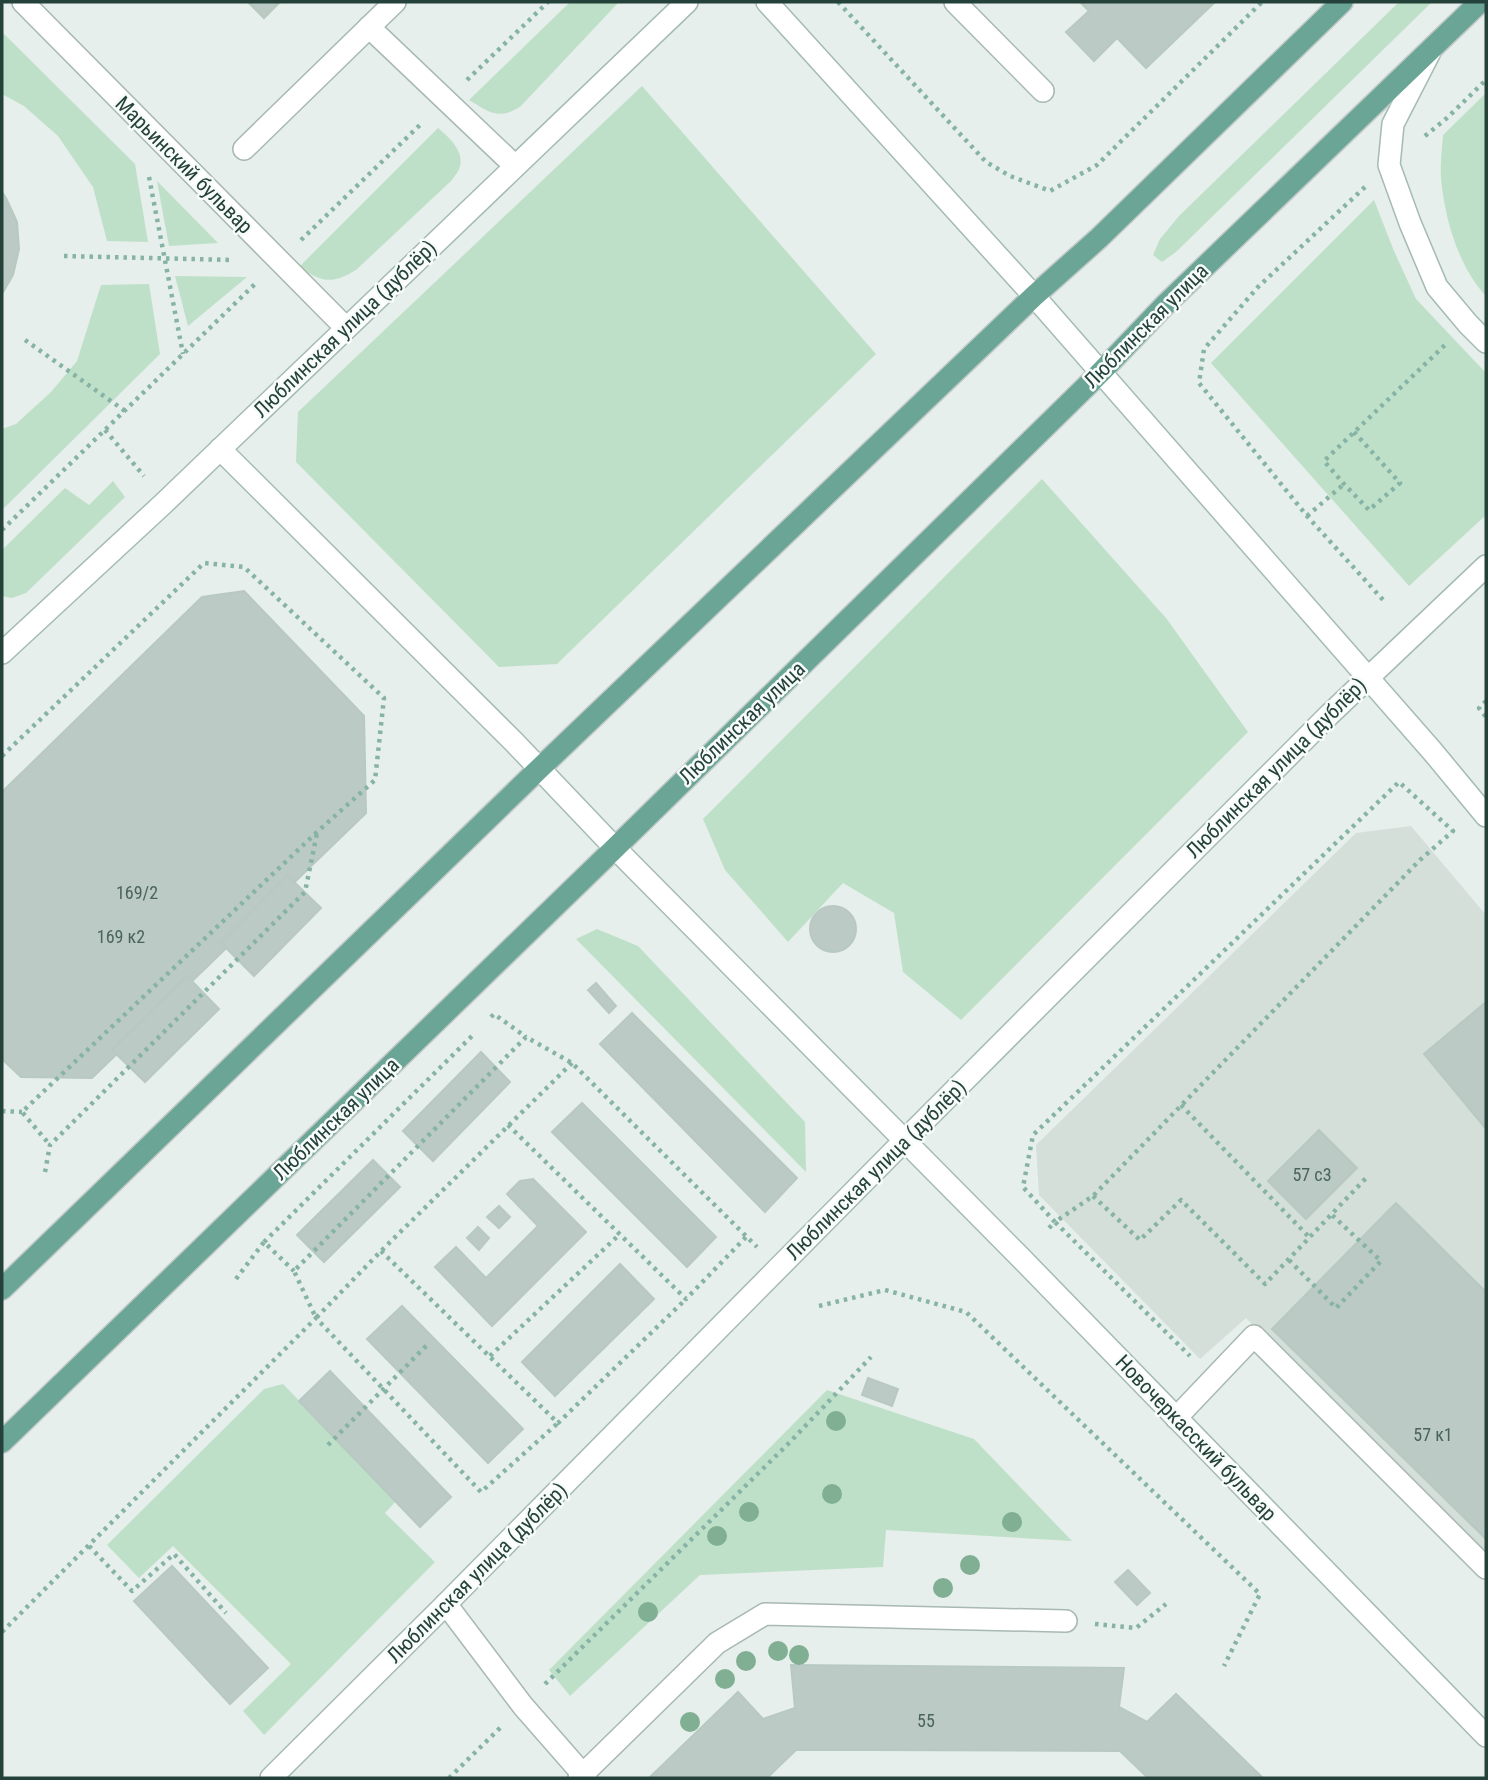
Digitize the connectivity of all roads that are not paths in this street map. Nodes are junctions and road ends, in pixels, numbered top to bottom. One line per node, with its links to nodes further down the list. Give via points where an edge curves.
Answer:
1 (23, 2): 14 (street, Марьинский бульвар)
2 (395, 2): 8 (street)
3 (687, 2): 12 (street, Люблинская улица (дублёр))
4 (767, 2): 13 (street)
5 (955, 2): 10 (street)
6 (1342, 2): 13 (main road)
7 (1479, 2): 9 (main road, Люблинская улица)
8 (369, 27): 11 (street); 12 (street)
9 (1432, 48): 15 (street, via 1393,124 1389,165 1437,286); 16 (main road, Люблинская улица, via 1165,304)
10 (1043, 91)
11 (244, 149)
12 (515, 166): 14 (street, Люблинская улица (дублёр))
13 (1034, 296): 16 (street); 21 (main road)
14 (346, 328): 17 (street, Люблинская улица (дублёр))
15 (1486, 342)
16 (1101, 372): 20 (street); 23 (main road, Люблинская улица)
17 (220, 449): 19 (street, Люблинская улица (дублёр)); 21 (street, Новочеркасский бульвар)
18 (1486, 566): 20 (street, Люблинская улица (дублёр))
19 (2, 653)
20 (1368, 677): 22 (street); 24 (street, Люблинская улица (дублёр))
21 (540, 768): 23 (street, Новочеркасский бульвар); 25 (main road)
22 (1486, 816)
23 (615, 848): 24 (street, Новочеркасский бульвар); 27 (main road, Люблинская улица)
24 (904, 1141): 26 (street, Новочеркасский бульвар); 29 (street, Люблинская улица (дублёр))
25 (2, 1289)
26 (1176, 1418): 28 (street, via 1254,1336); 31 (street, Новочеркасский бульвар)
27 (2, 1442)
28 (1486, 1568)
29 (446, 1604): 32 (street); 33 (street, Люблинская улица (дублёр))
30 (1066, 1621): 32 (street, via 765,1614 717,1643)
31 (1483, 1725)
32 (583, 1777)
33 (271, 1778)

